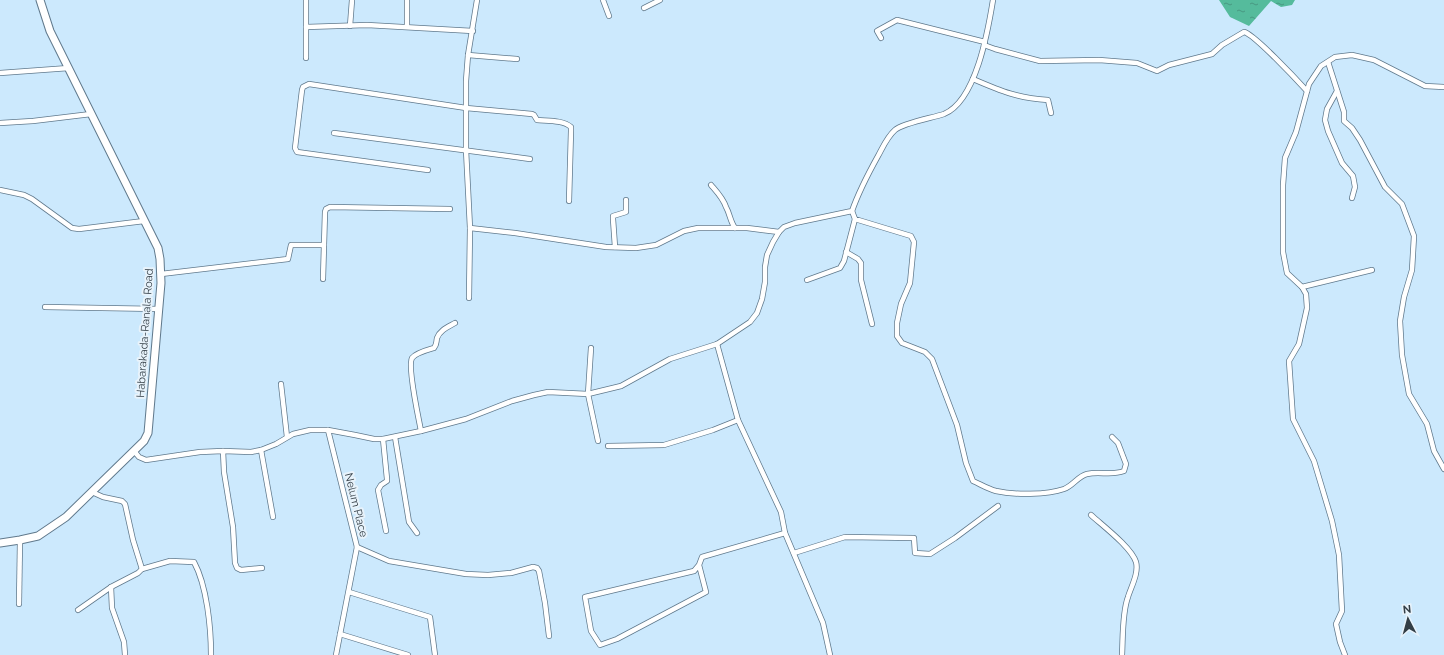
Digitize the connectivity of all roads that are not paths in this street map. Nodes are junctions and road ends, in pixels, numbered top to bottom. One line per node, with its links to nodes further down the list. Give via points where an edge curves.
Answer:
1 (40, 0): 21 (main road, Habarakada-Ranala Road, via 50,31)
2 (306, 0): 13 (street)
3 (352, 0): 11 (street)
4 (407, 0): 12 (street)
5 (477, 0): 14 (street)
6 (603, 0): 10 (street)
7 (660, 0): 9 (street)
8 (993, 0): 16 (street)
9 (644, 8)
10 (609, 16)
11 (350, 26): 12 (street); 13 (street)
12 (407, 26): 14 (street)
13 (306, 27): 18 (street)
14 (473, 31): 17 (street)
15 (881, 38): 16 (street, via 877,31 897,20)
16 (984, 43): 23 (street); 25 (street, via 995,49 1040,61 1099,60 1137,63 1156,71 1212,54 1244,32 1260,44)
17 (468, 55): 19 (street); 27 (street)
18 (306, 58)
19 (517, 59)
20 (1328, 62): 24 (street, via 1335,57 1352,55 1374,60 1425,86); 25 (street, via 1320,66); 26 (street)
21 (68, 68): 22 (street); 29 (main road, Habarakada-Ranala Road)
22 (0, 73)
23 (973, 79): 28 (street, via 1006,93 1048,100); 41 (street, via 956,106 945,113 895,130 886,141 864,182)
24 (1444, 87)
25 (1307, 91): 54 (street, via 1296,132 1285,158 1283,185 1284,252 1287,273)
26 (1337, 91): 37 (street, via 1327,109 1325,120 1342,163 1353,176 1355,187); 77 (street, via 1344,112 1344,121 1360,140 1385,187 1402,204 1414,236 1412,270 1400,321 1402,355 1409,394 1427,424 1434,451)
27 (466, 108): 32 (street); 34 (street, via 309,84 303,87 295,148 297,152); 39 (street, via 532,114 537,120 563,123 571,127)
28 (1051, 112)
29 (92, 114): 30 (street); 43 (main road, Habarakada-Ranala Road)
30 (0, 123)
31 (334, 132): 32 (street)
32 (466, 150): 33 (street); 44 (street)
33 (530, 158)
34 (428, 170)
35 (711, 185): 45 (street, via 721,196)
36 (0, 190): 43 (street, via 28,197 72,228)
37 (1352, 198)
38 (626, 200): 48 (street, via 626,212 613,216)
39 (569, 201)
40 (450, 209): 47 (street, via 330,207 325,212)
41 (852, 211): 42 (street); 46 (street, via 795,223)
42 (855, 219): 49 (street); 69 (street, via 911,236 914,242 910,283 901,304 897,336 902,343 925,352 932,359 957,425 973,481 996,491 1028,494 1067,488 1087,474 1116,474 1124,471 1126,464 1118,443)
43 (144, 221): 51 (main road, Habarakada-Ranala Road, via 158,248)
44 (470, 228): 48 (street); 55 (street)
45 (735, 228): 46 (street); 48 (street, via 698,228 684,231 656,245)
46 (779, 232): 60 (street, via 767,255 758,313 750,322)
47 (324, 245): 51 (street, via 291,245 288,259); 52 (street)
48 (615, 247)
49 (846, 252): 53 (street, via 840,268); 59 (street, via 861,263 861,280)
50 (1372, 270): 54 (street)
51 (161, 274): 57 (main road, Habarakada-Ranala Road)
52 (323, 279)
53 (806, 280)
54 (1302, 287): 105 (street, via 1306,294 1305,324 1299,344 1289,361 1293,419 1314,461 1332,521 1339,555 1342,611 1336,624)
55 (469, 298)
56 (45, 307): 57 (street)
57 (159, 310): 74 (main road, Habarakada-Ranala Road, via 148,433)
58 (455, 323): 66 (street, via 440,332 434,348 413,357 410,361)
59 (872, 324)
60 (717, 344): 63 (street, via 670,359 621,386); 64 (street)
61 (591, 348): 63 (street)
62 (281, 384): 67 (street)
63 (588, 394): 66 (street, via 548,392 534,395 466,419); 71 (street)
64 (738, 420): 72 (street, via 664,445); 84 (street, via 781,512)
65 (328, 430): 67 (street, via 310,430); 70 (street); 87 (street, Nelum Place)
66 (421, 431): 68 (street)
67 (287, 437): 73 (street)
68 (395, 437): 70 (street); 83 (street, via 409,522)
69 (1112, 437)
70 (384, 439): 82 (street, via 388,479 378,490)
71 (598, 441)
72 (608, 446)
73 (261, 450): 75 (street); 81 (street)
74 (134, 451): 75 (street, via 146,460); 78 (main road, Habarakada-Ranala Road)
75 (222, 451): 90 (street, via 237,568)
76 (1444, 465): 77 (street)
77 (1444, 469)
78 (92, 492): 85 (main road, Habarakada-Ranala Road, via 66,517 38,536); 91 (street, via 125,504)
79 (998, 506): 88 (street, via 930,554 915,553 914,538 845,537)
80 (1092, 515): 104 (street, via 1126,547 1136,562 1134,582 1127,598)
81 (273, 518)
82 (386, 531)
83 (417, 533)
84 (785, 533): 88 (street); 89 (street, via 702,557)
85 (20, 540): 86 (main road, Habarakada-Ranala Road); 94 (street)
86 (0, 543)
87 (357, 547): 93 (street, Nelum Place); 97 (street, via 389,561 466,574 488,575 537,568)
88 (794, 553): 103 (street, via 823,623)
89 (699, 565): 89 (street, via 694,571 585,597 591,631 600,645 617,639 706,592)
90 (262, 568)
91 (142, 569): 92 (street); 99 (street, via 170,560 194,562 199,572 211,629)
92 (111, 587): 95 (street); 98 (street, via 112,608 124,642)
93 (349, 592): 96 (street, Nelum Place); 102 (street, via 430,617)
94 (19, 604)
95 (78, 610)
96 (340, 634): 100 (street, Nelum Place); 101 (street)
97 (549, 636)
98 (125, 655)
99 (211, 655)
100 (336, 655)
101 (408, 655)
102 (435, 655)
103 (830, 655)
104 (1122, 655)
105 (1345, 655)

